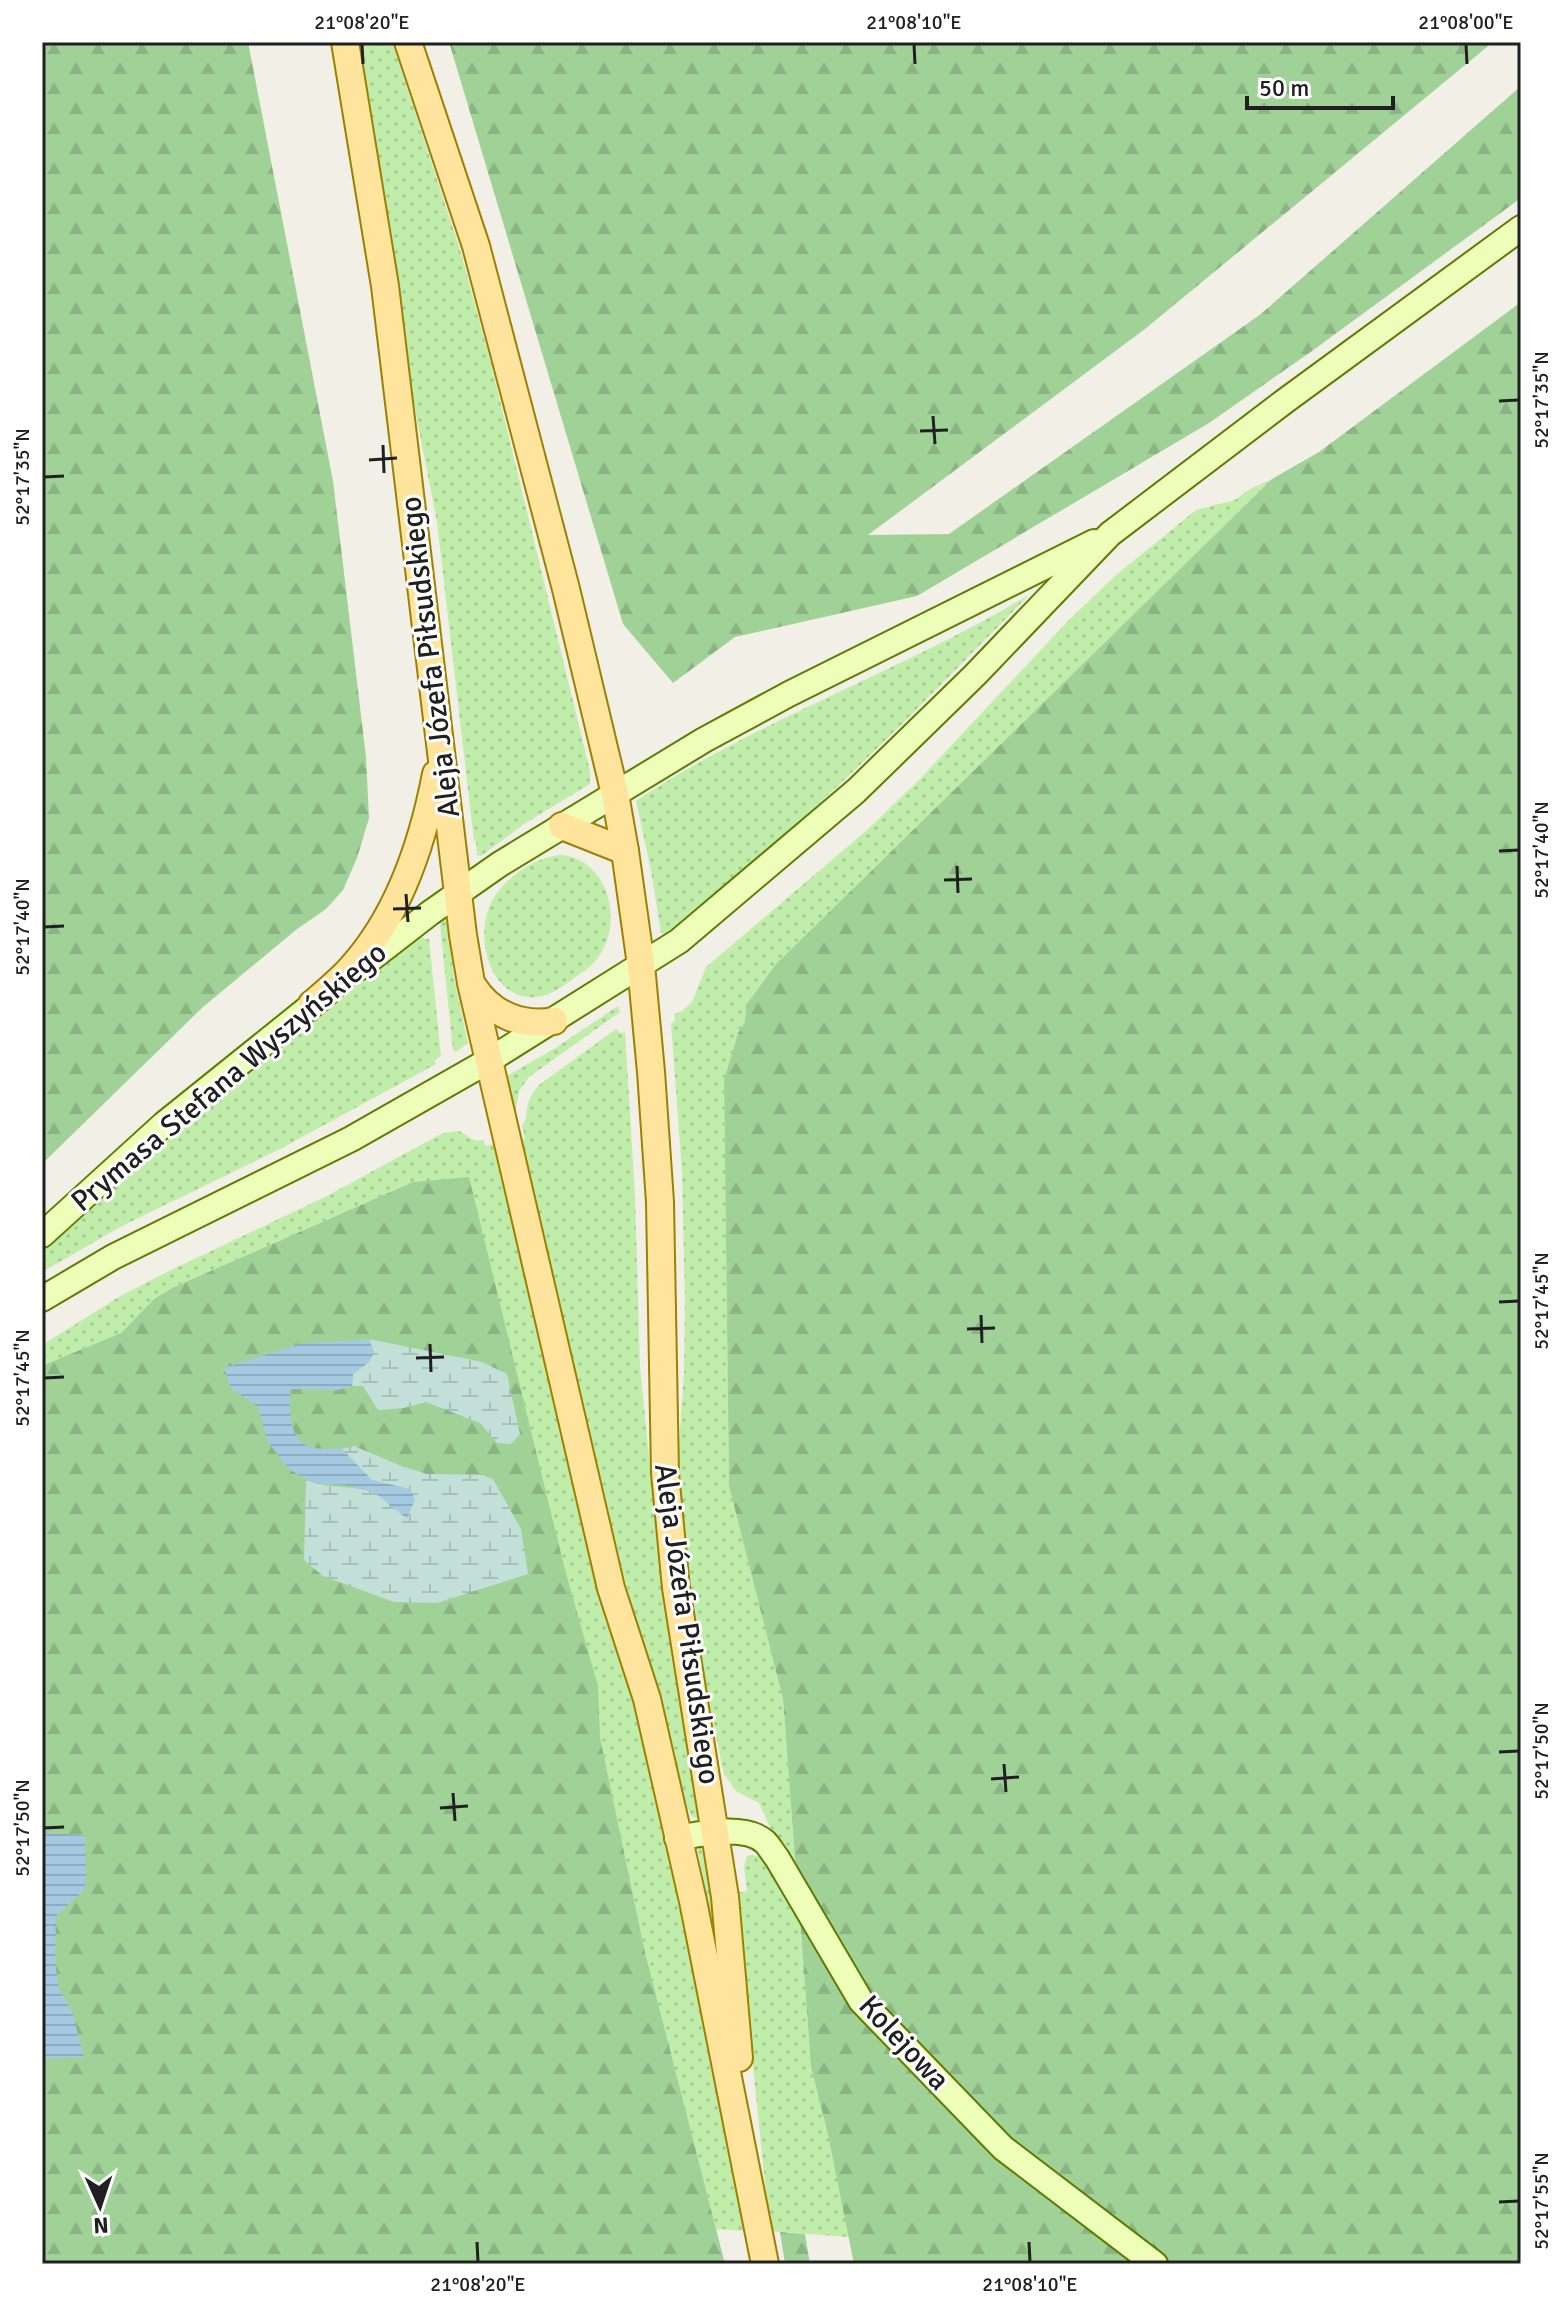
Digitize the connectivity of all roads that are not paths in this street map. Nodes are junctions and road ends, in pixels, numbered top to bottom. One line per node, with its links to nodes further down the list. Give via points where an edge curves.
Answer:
1 (345, 42): 5 (main road, Aleja Józefa Piłsudskiego, via 385,286)
2 (408, 42): 6 (main road, via 476,246)
3 (1521, 228): 4 (main road)
4 (1110, 534): 6 (main road, via 777,700); 10 (main road, via 856,791 679,941)
5 (439, 730): 9 (main road, Aleja Józefa Piłsudskiego); 12 (main road, via 429,805 407,876 364,953)
6 (615, 794): 7 (main road); 8 (main road)
7 (562, 826): 8 (main road); 9 (main road)
8 (625, 851): 10 (main road)
9 (458, 892): 11 (main road); 12 (main road, Prymasa Stefana Wyszyńskiego)
10 (641, 965): 13 (main road); 17 (main road, Aleja Józefa Piłsudskiego, via 660,1202 665,1473 676,1588)
11 (471, 983): 13 (main road, via 503,1015 527,1022); 14 (main road, Aleja Józefa Piłsudskiego)
12 (312, 1004): 15 (main road, Prymasa Stefana Wyszyńskiego, via 164,1124)
13 (554, 1021): 14 (main road)
14 (488, 1061): 16 (main road, via 351,1139 113,1257); 18 (main road, Aleja Józefa Piłsudskiego, via 611,1588 647,1699)
15 (42, 1235)
16 (42, 1299)
17 (716, 1833): 18 (main road, Kolejowa); 19 (main road, Aleja Józefa Piłsudskiego); 21 (main road, Kolejowa, via 741,1832 764,1840 861,2001 1003,2148)
18 (677, 1838): 19 (main road, Aleja Józefa Piłsudskiego)
19 (751, 2186): 20 (main road, Aleja Józefa Piłsudskiego)
20 (765, 2264)
21 (1155, 2264)

